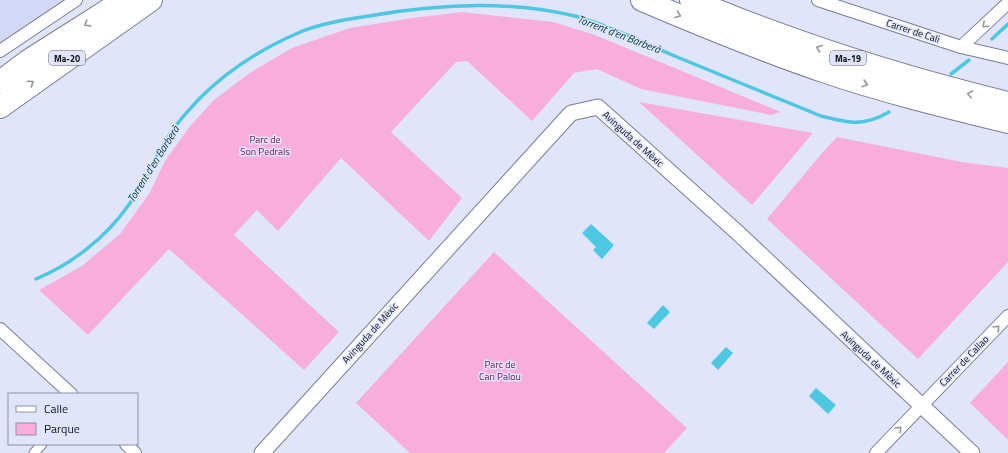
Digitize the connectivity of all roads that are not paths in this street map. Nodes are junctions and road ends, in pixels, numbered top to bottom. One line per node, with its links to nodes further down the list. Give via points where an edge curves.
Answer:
1 (76, 0): 9 (street)
2 (167, 0): 6 (highway)
3 (642, 0): 14 (highway, Ma-19, one-way to 14, via 827,72)
4 (691, 0): 12 (highway, Ma-19, one-way to 4, via 886,71 773,32)
5 (818, 0): 8 (street, Carrer de Cali)
6 (131, 3): 11 (highway, Ma-20, one-way to 11, via 28,61); 13 (highway, Ma-20, one-way to 6)
7 (1008, 4): 8 (street, one-way to 8)
8 (961, 47): 10 (street, Carrer de Cali)
9 (0, 51)
10 (1006, 55)
11 (0, 82)
12 (1008, 103)
13 (0, 107)
14 (1008, 122)
15 (1008, 316): 18 (street, Carrer de Callao, one-way to 15)
16 (0, 329): 17 (street)
17 (70, 393)
18 (921, 406): 23 (street, Avinguda de Mèxic, via 598,107 571,113); 24 (street, Carrer de Callao, one-way to 18); 25 (street, Avinguda de Mèxic)
19 (41, 445): 21 (street)
20 (127, 445): 22 (street)
21 (34, 453)
22 (135, 453)
23 (262, 453)
24 (876, 453)
25 (972, 453)

